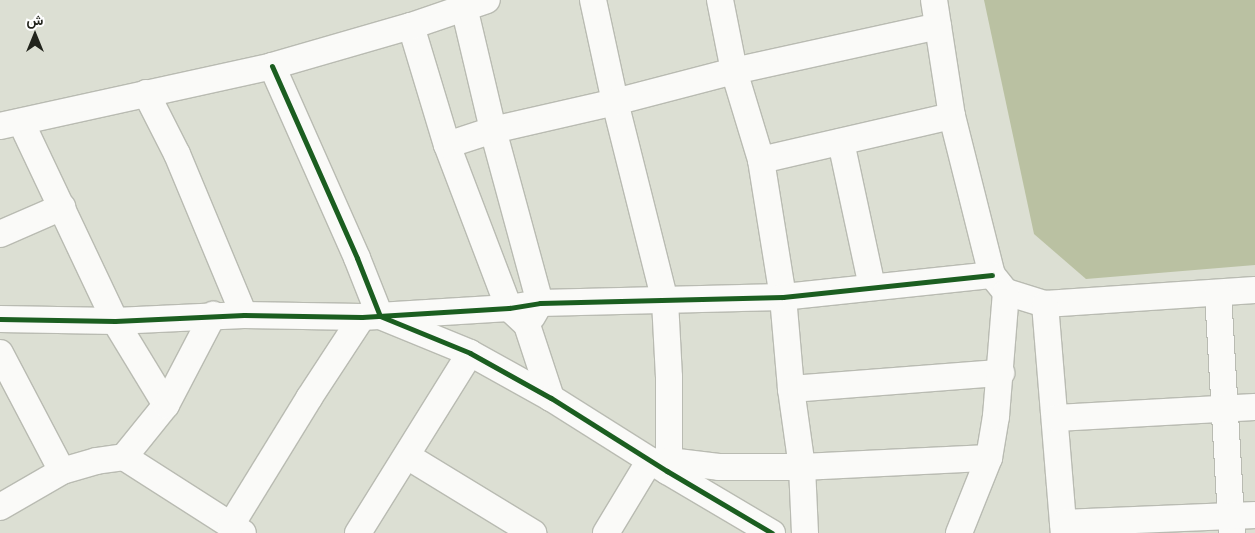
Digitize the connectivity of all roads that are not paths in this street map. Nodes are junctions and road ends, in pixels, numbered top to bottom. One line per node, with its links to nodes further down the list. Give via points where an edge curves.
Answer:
1 (593, 0): 10 (street)
2 (720, 0): 8 (street)
3 (934, 0): 6 (street)
4 (475, 3): 5 (street); 13 (street)
5 (411, 26): 7 (street); 15 (street)
6 (938, 26): 8 (street); 11 (street)
7 (272, 66): 9 (street); 29 (street, via 357,258)
8 (734, 71): 10 (street); 16 (street)
9 (146, 92): 12 (street); 28 (street, via 177,154)
10 (615, 102): 13 (street); 24 (street)
11 (952, 116): 14 (street); 19 (street)
12 (10, 124): 17 (street)
13 (493, 130): 15 (street); 25 (street)
14 (841, 142): 16 (street); 20 (street)
15 (447, 145): 30 (street)
16 (761, 160): 23 (street)
17 (62, 207): 18 (street); 32 (street)
18 (0, 234)
19 (999, 283): 20 (street); 26 (street); 35 (street)
20 (872, 287): 23 (street)
21 (1255, 290): 22 (street)
22 (1218, 293): 26 (street); 40 (street)
23 (784, 297): 24 (street); 36 (street)
24 (665, 301): 25 (street); 45 (street, via 669,377)
25 (540, 303): 30 (street)
26 (1045, 304): 41 (street)
27 (213, 315): 28 (street); 32 (street); 38 (street)
28 (244, 315): 29 (street)
29 (371, 317): 30 (street); 34 (street); 52 (street, via 308,398)
30 (518, 317): 37 (street)
31 (0, 318): 32 (street)
32 (115, 321): 38 (street)
33 (0, 353): 47 (street)
34 (470, 353): 37 (street); 42 (street)
35 (1001, 372): 36 (street); 44 (street)
36 (791, 389): 46 (street)
37 (551, 398): 45 (street)
38 (166, 405): 43 (street)
39 (1255, 407): 40 (street)
40 (1223, 409): 41 (street); 49 (street)
41 (1056, 418): 51 (street)
42 (407, 456): 53 (street); 54 (street)
43 (124, 457): 47 (street); 52 (street)
44 (989, 458): 46 (street); 58 (street)
45 (662, 464): 46 (street); 50 (street); 55 (street)
46 (802, 467): 57 (street)
47 (62, 471): 48 (street)
48 (0, 507)
49 (1240, 521): 51 (street)
50 (745, 526): 56 (street)
51 (1064, 528)
52 (237, 529)
53 (358, 533)
54 (533, 533)
55 (606, 533)
56 (772, 533)
57 (805, 533)
58 (959, 533)

